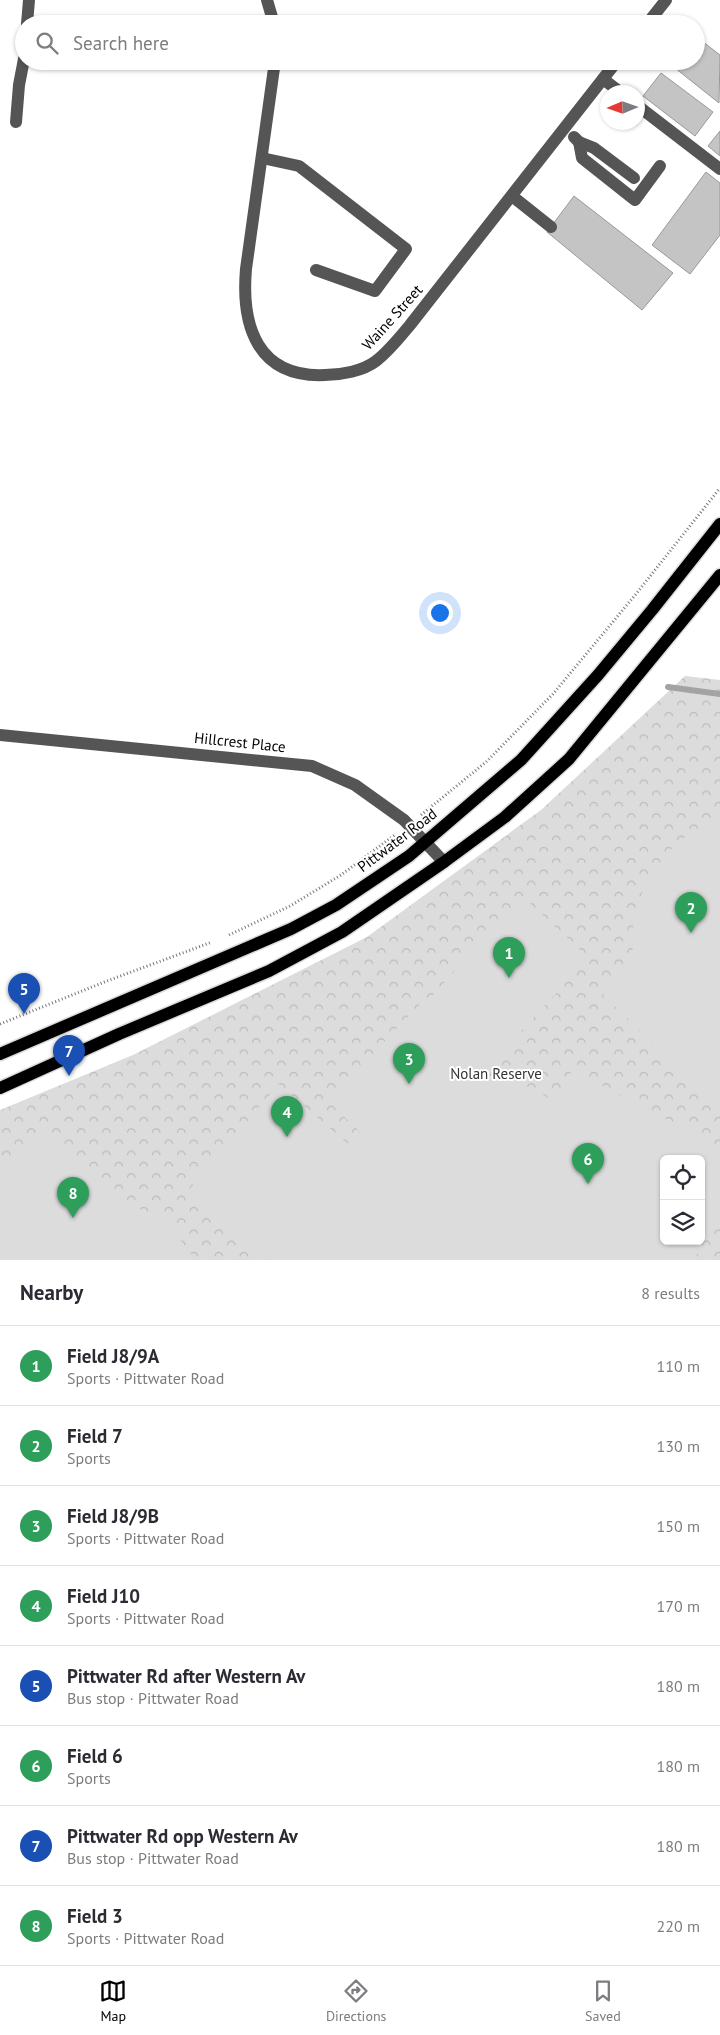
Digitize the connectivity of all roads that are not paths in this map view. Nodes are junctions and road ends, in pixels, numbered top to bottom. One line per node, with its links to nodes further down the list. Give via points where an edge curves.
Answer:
1 (29, 0): 4 (street)
2 (267, 0): 5 (street)
3 (666, 0): 6 (street)
4 (28, 15)
5 (271, 15)
6 (654, 15)
7 (22, 70): 13 (street)
8 (274, 70): 16 (street, Waine Street)
9 (611, 70): 10 (street, Waine Street)
10 (603, 80): 11 (street); 14 (street, Waine Street)
11 (610, 85)
12 (645, 111): 18 (street)
13 (16, 122)
14 (565, 128): 15 (street); 20 (street, Waine Street)
15 (579, 142): 17 (street, via 582,158 635,200); 19 (street, via 594,148)
16 (262, 158): 20 (street, Waine Street, via 246,269 246,313 253,335 266,355 286,370 311,376 361,369 376,362 410,325); 22 (street, via 299,166 406,249 374,292)
17 (660, 166)
18 (720, 169)
19 (634, 178)
20 (512, 196): 21 (street)
21 (550, 227)
22 (316, 270)
23 (720, 524): 26 (main road, Pittwater Road, via 604,668 521,760)
24 (720, 575): 27 (main road, via 569,759 505,817)
25 (0, 735): 26 (street, Hillcrest Place, via 312,766 355,786 404,820)
26 (426, 842): 27 (street, Hillcrest Place); 28 (main road, Pittwater Road, via 336,905 291,929)
27 (444, 862): 29 (main road, via 342,932 269,971)
28 (0, 1054)
29 (0, 1088)

